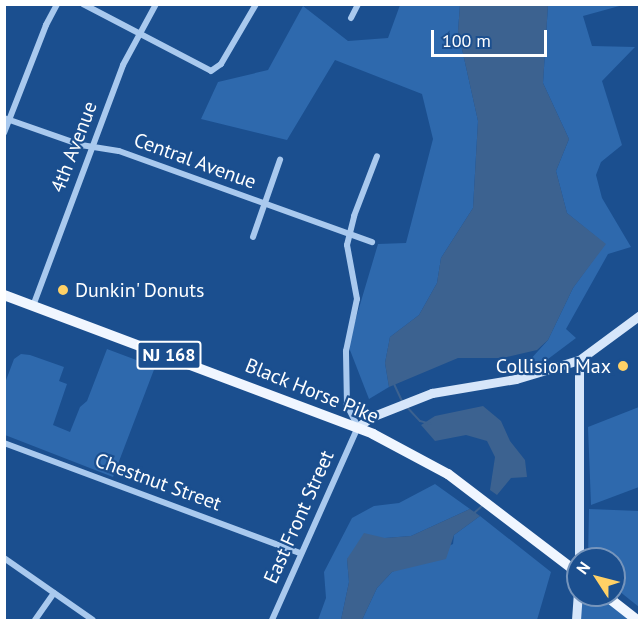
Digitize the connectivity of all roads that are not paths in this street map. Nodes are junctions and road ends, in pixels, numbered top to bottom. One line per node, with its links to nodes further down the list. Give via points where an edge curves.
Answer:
1 (57, 4): 8 (street)
2 (83, 4): 7 (street)
3 (156, 4): 7 (street, 4th Avenue)
4 (256, 4): 7 (street, via 216,70 204,69)
5 (358, 4): 6 (street)
6 (351, 18)
7 (139, 35): 10 (street, 4th Avenue)
8 (7, 119): 9 (street); 10 (street, Central Avenue)
9 (4, 133)
10 (92, 146): 13 (street, Central Avenue, via 119,151); 18 (street, 4th Avenue)
11 (377, 156): 14 (street)
12 (280, 160): 13 (street)
13 (265, 204): 14 (street, Central Avenue); 15 (street)
14 (349, 233): 16 (street, Central Avenue); 21 (street, via 357,298 346,351 347,405)
15 (253, 237)
16 (372, 242)
17 (4, 296): 18 (main road, Black Horse Pike / NJ 168)
18 (33, 306): 21 (main road, Black Horse Pike / NJ 168)
19 (639, 315): 20 (main road)
20 (579, 360): 21 (main road, via 516,379 412,399); 23 (main road)
21 (358, 427): 24 (street, East Front Street); 26 (main road, Black Horse Pike / NJ 168, via 418,457)
22 (4, 443): 24 (street, Chestnut Street)
23 (579, 547)
24 (300, 553): 31 (street, East Front Street)
25 (4, 558): 27 (street)
26 (566, 564)
27 (54, 593): 29 (street); 30 (street)
28 (620, 607): 32 (main road)
29 (35, 621)
30 (93, 621)
31 (272, 621)
32 (637, 621)

